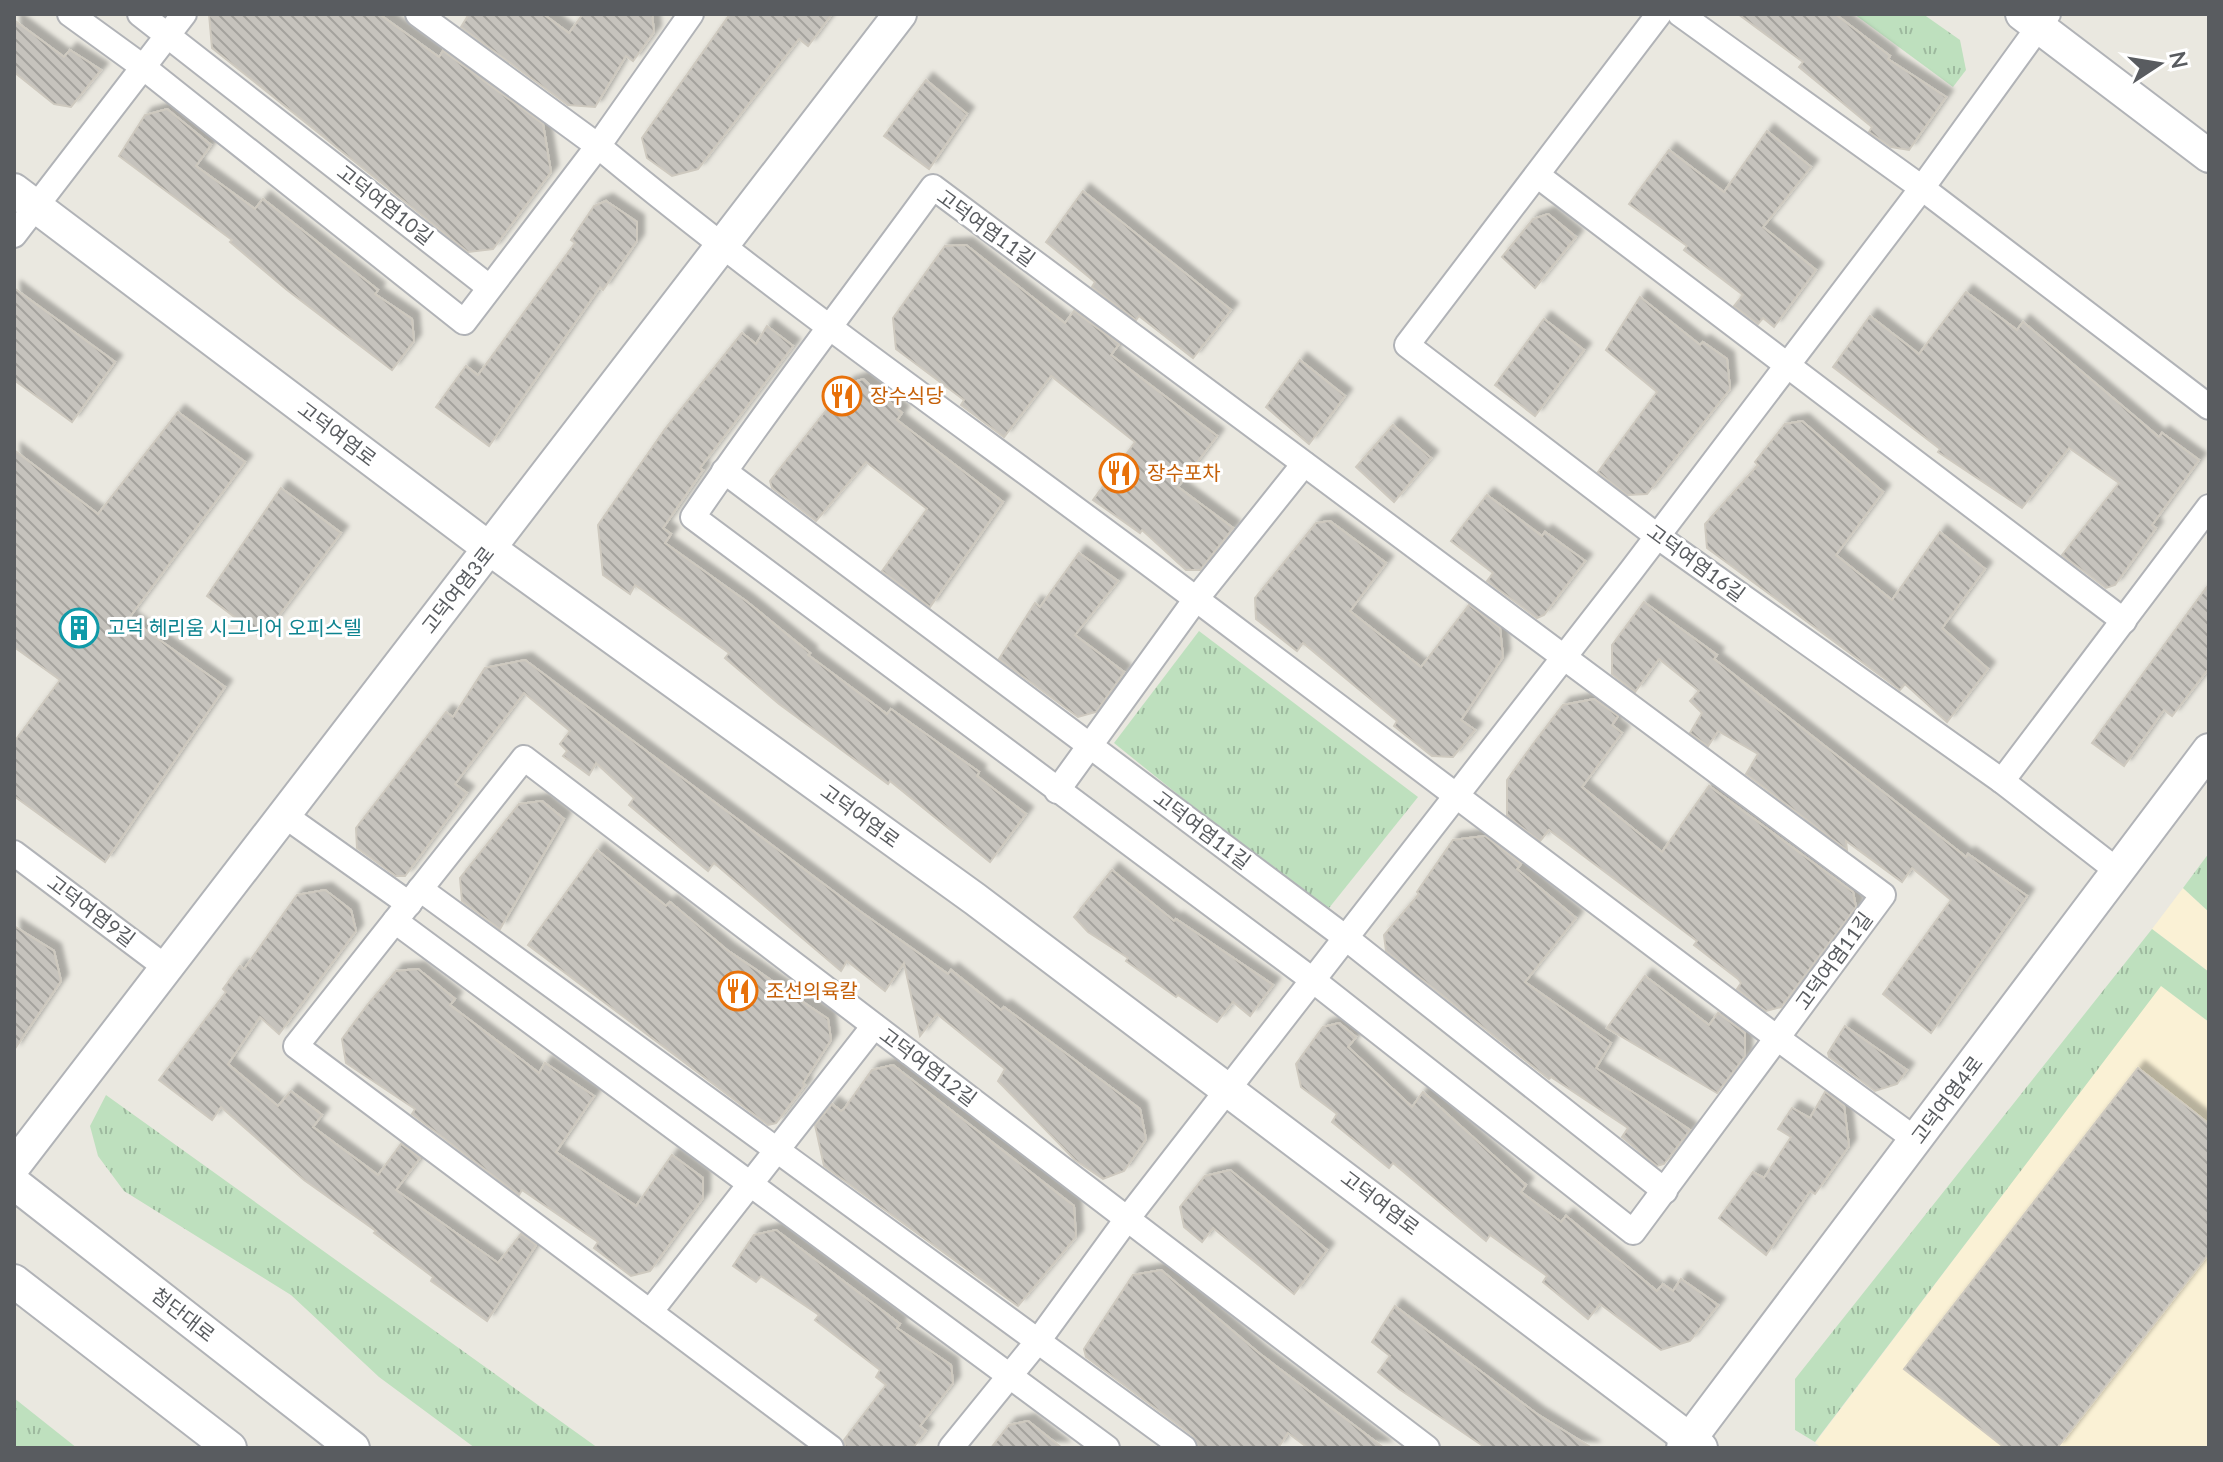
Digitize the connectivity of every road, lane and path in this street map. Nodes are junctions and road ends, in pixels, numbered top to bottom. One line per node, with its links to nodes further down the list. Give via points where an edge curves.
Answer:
1 (70, 14): 11 (street)
2 (140, 14): 10 (street, 고덕여염10길)
3 (184, 14): 10 (street)
4 (418, 14): 12 (street)
5 (691, 14): 12 (street)
6 (900, 14): 18 (street, 고덕여염3로)
7 (1659, 14): 14 (street, 고덕여염16길)
8 (1680, 14): 15 (street)
9 (2036, 18): 13 (street); 15 (street)
10 (168, 34): 11 (street); 19 (street, 고덕여염10길)
11 (143, 67): 16 (street); 19 (street, via 464,322)
12 (598, 146): 18 (street); 19 (street)
13 (2209, 156)
14 (1537, 175): 21 (street); 26 (street, 고덕여염16길, via 1407,345)
15 (1922, 188): 21 (street); 22 (street)
16 (25, 198): 17 (street); 27 (street, 고덕여염로)
17 (14, 235)
18 (720, 247): 20 (street); 27 (street, 고덕여염3로)
19 (489, 287)
20 (830, 328): 23 (street, 고덕여염11길, via 933,187); 24 (street, 고덕여염11길); 28 (street)
21 (1785, 365): 26 (street); 29 (street)
22 (2209, 407)
23 (1304, 464): 28 (street); 30 (street, 고덕여염11길)
24 (724, 471): 31 (street, 고덕여염11길); 34 (street, via 693,517)
25 (2209, 507): 29 (street)
26 (1657, 536): 30 (street); 33 (street, 고덕여염16길)
27 (490, 549): 36 (street, 고덕여염3로); 45 (street, 고덕여염로)
28 (1196, 599): 31 (street); 35 (street)
29 (2124, 621): 33 (street)
30 (1564, 657): 35 (street); 44 (street, 고덕여염11길, via 1883,895)
31 (1090, 746): 34 (street); 40 (street, 고덕여염11길)
32 (2209, 750): 38 (street, 고덕여염4로)
33 (2002, 781): 38 (street, 고덕여염16길)
34 (1057, 791): 42 (street)
35 (1455, 797): 40 (street); 44 (street)
36 (284, 815): 39 (street); 41 (street, 고덕여염3로)
37 (14, 853): 41 (street, 고덕여염9길)
38 (2119, 872): 46 (street, 고덕여염4로)
39 (408, 905): 43 (street, 고덕여염12길, via 524,758); 47 (street); 50 (street); 54 (street, 고덕여염12길, via 296,1046)
40 (1346, 938): 42 (street); 51 (street, 고덕여염11길)
41 (168, 969): 48 (street, 고덕여염3로)
42 (1314, 981): 45 (street); 51 (street, via 1633,1232)
43 (874, 1026): 47 (street); 52 (street, 고덕여염12길)
44 (1777, 1038): 46 (street); 51 (street, 고덕여염11길)
45 (1228, 1088): 52 (street); 57 (street, 고덕여염로)
46 (1916, 1140): 57 (street, 고덕여염4로)
47 (779, 1152): 50 (street); 55 (street)
48 (14, 1166)
49 (14, 1183): 59 (street, 첨단대로)
50 (752, 1185): 54 (street); 56 (street)
51 (1665, 1191)
52 (1127, 1219): 55 (street); 64 (street, 고덕여염12길)
53 (14, 1281): 58 (street)
54 (650, 1312): 60 (street, 고덕여염12길)
55 (1038, 1341): 56 (street); 63 (street)
56 (1008, 1375): 61 (street); 62 (street)
57 (1691, 1445)
58 (230, 1448)
59 (353, 1448)
60 (831, 1448)
61 (951, 1448)
62 (1107, 1448)
63 (1184, 1448)
64 (1427, 1448)

